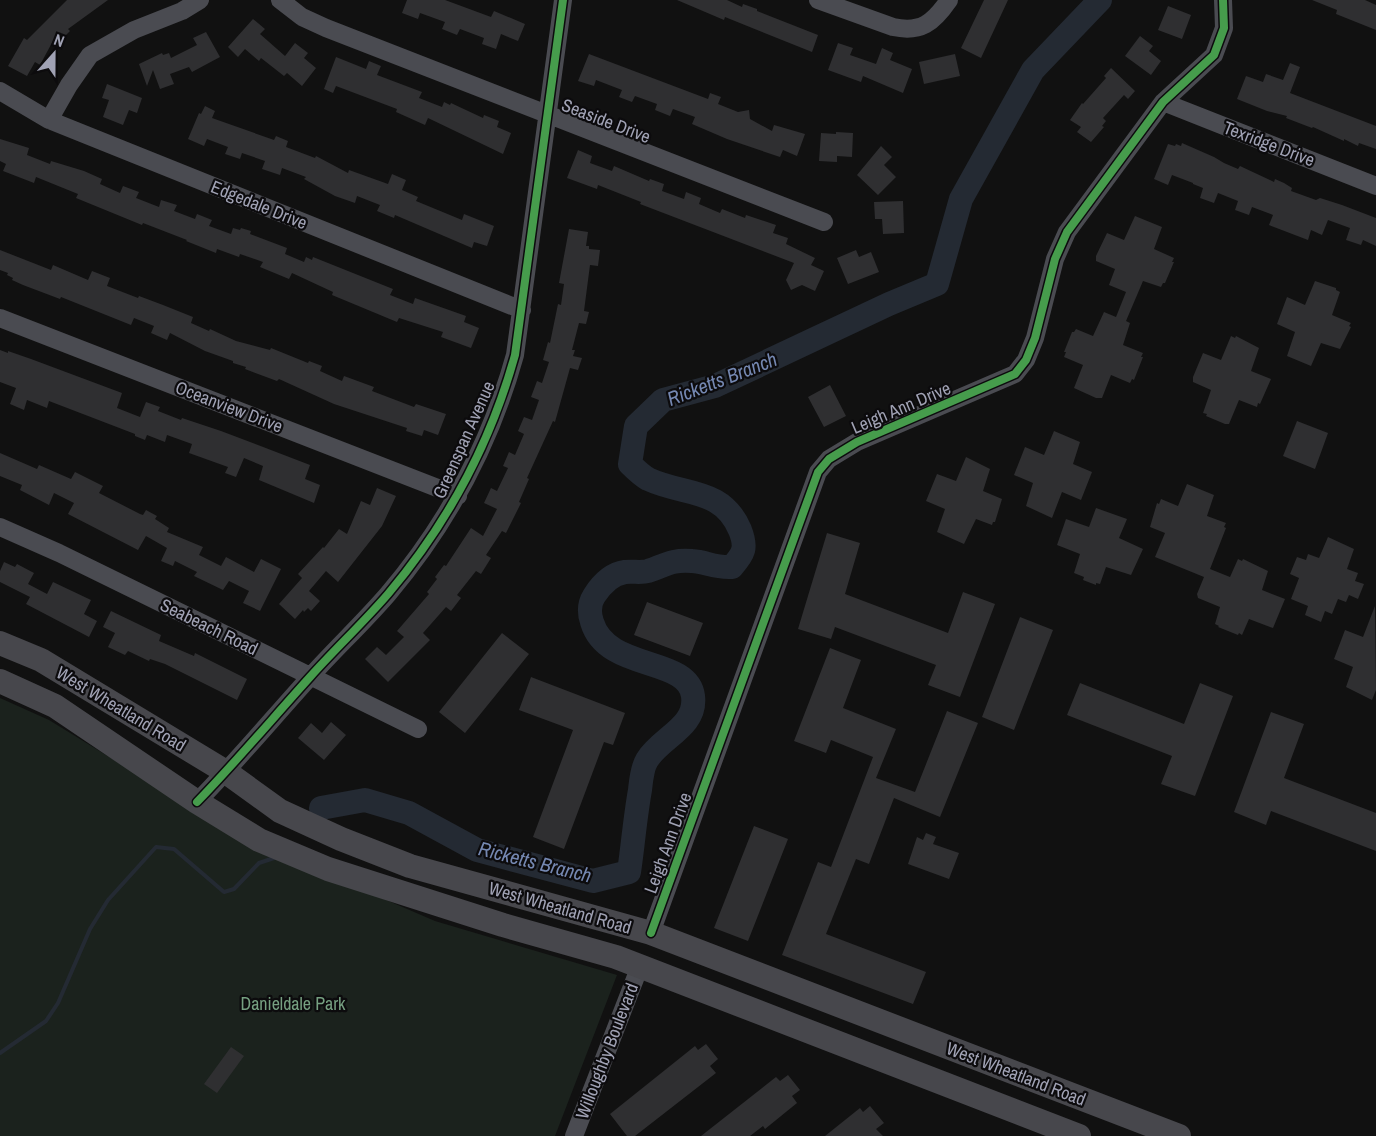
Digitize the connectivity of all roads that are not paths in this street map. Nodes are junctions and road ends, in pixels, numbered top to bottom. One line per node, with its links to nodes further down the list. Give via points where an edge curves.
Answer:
1 (200, 0): 10 (street, via 90,55)
2 (280, 0): 9 (street, Seaside Drive, via 302,17 326,28)
3 (563, 0): 9 (street, Greenspan Avenue)
4 (818, 0): 6 (street, via 905,30 928,24)
5 (1223, 0): 8 (street, Leigh Ann Drive, via 1224,28 1214,55)
6 (944, 7)
7 (0, 91): 10 (street, Edgedale Drive)
8 (1163, 102): 11 (street, Texridge Drive); 25 (street, Leigh Ann Drive, via 1066,232 1035,338 1015,374 857,442 829,459 818,472)
9 (547, 114): 12 (street, Seaside Drive); 13 (street, Greenspan Avenue)
10 (49, 120): 13 (street, Edgedale Drive)
11 (1376, 186)
12 (824, 222)
13 (522, 310): 15 (street, Greenspan Avenue, via 505,390)
14 (0, 318): 15 (street, Oceanview Drive)
15 (458, 496): 18 (street, Greenspan Avenue, via 403,576)
16 (0, 527): 18 (street, Seabeach Road)
17 (0, 643): 21 (main road, West Wheatland Road, via 41,660)
18 (310, 676): 20 (street, Seabeach Road); 21 (street, Greenspan Avenue)
19 (0, 681): 22 (main road, West Wheatland Road, via 55,706)
20 (418, 729)
21 (226, 772): 22 (street, Greenspan Avenue); 23 (main road, West Wheatland Road, via 280,811)
22 (197, 802): 24 (main road, West Wheatland Road, via 259,840)
23 (340, 839): 24 (main road); 25 (main road, West Wheatland Road, via 410,866)
24 (328, 869): 26 (main road, West Wheatland Road)
25 (651, 933): 26 (main road); 27 (main road, West Wheatland Road)
26 (640, 966): 28 (main road, West Wheatland Road); 29 (street, Willoughby Boulevard)
27 (916, 1037): 28 (main road); 31 (main road, West Wheatland Road)
28 (903, 1068): 30 (main road, West Wheatland Road)
29 (574, 1136)
30 (1079, 1136)
31 (1179, 1136)

